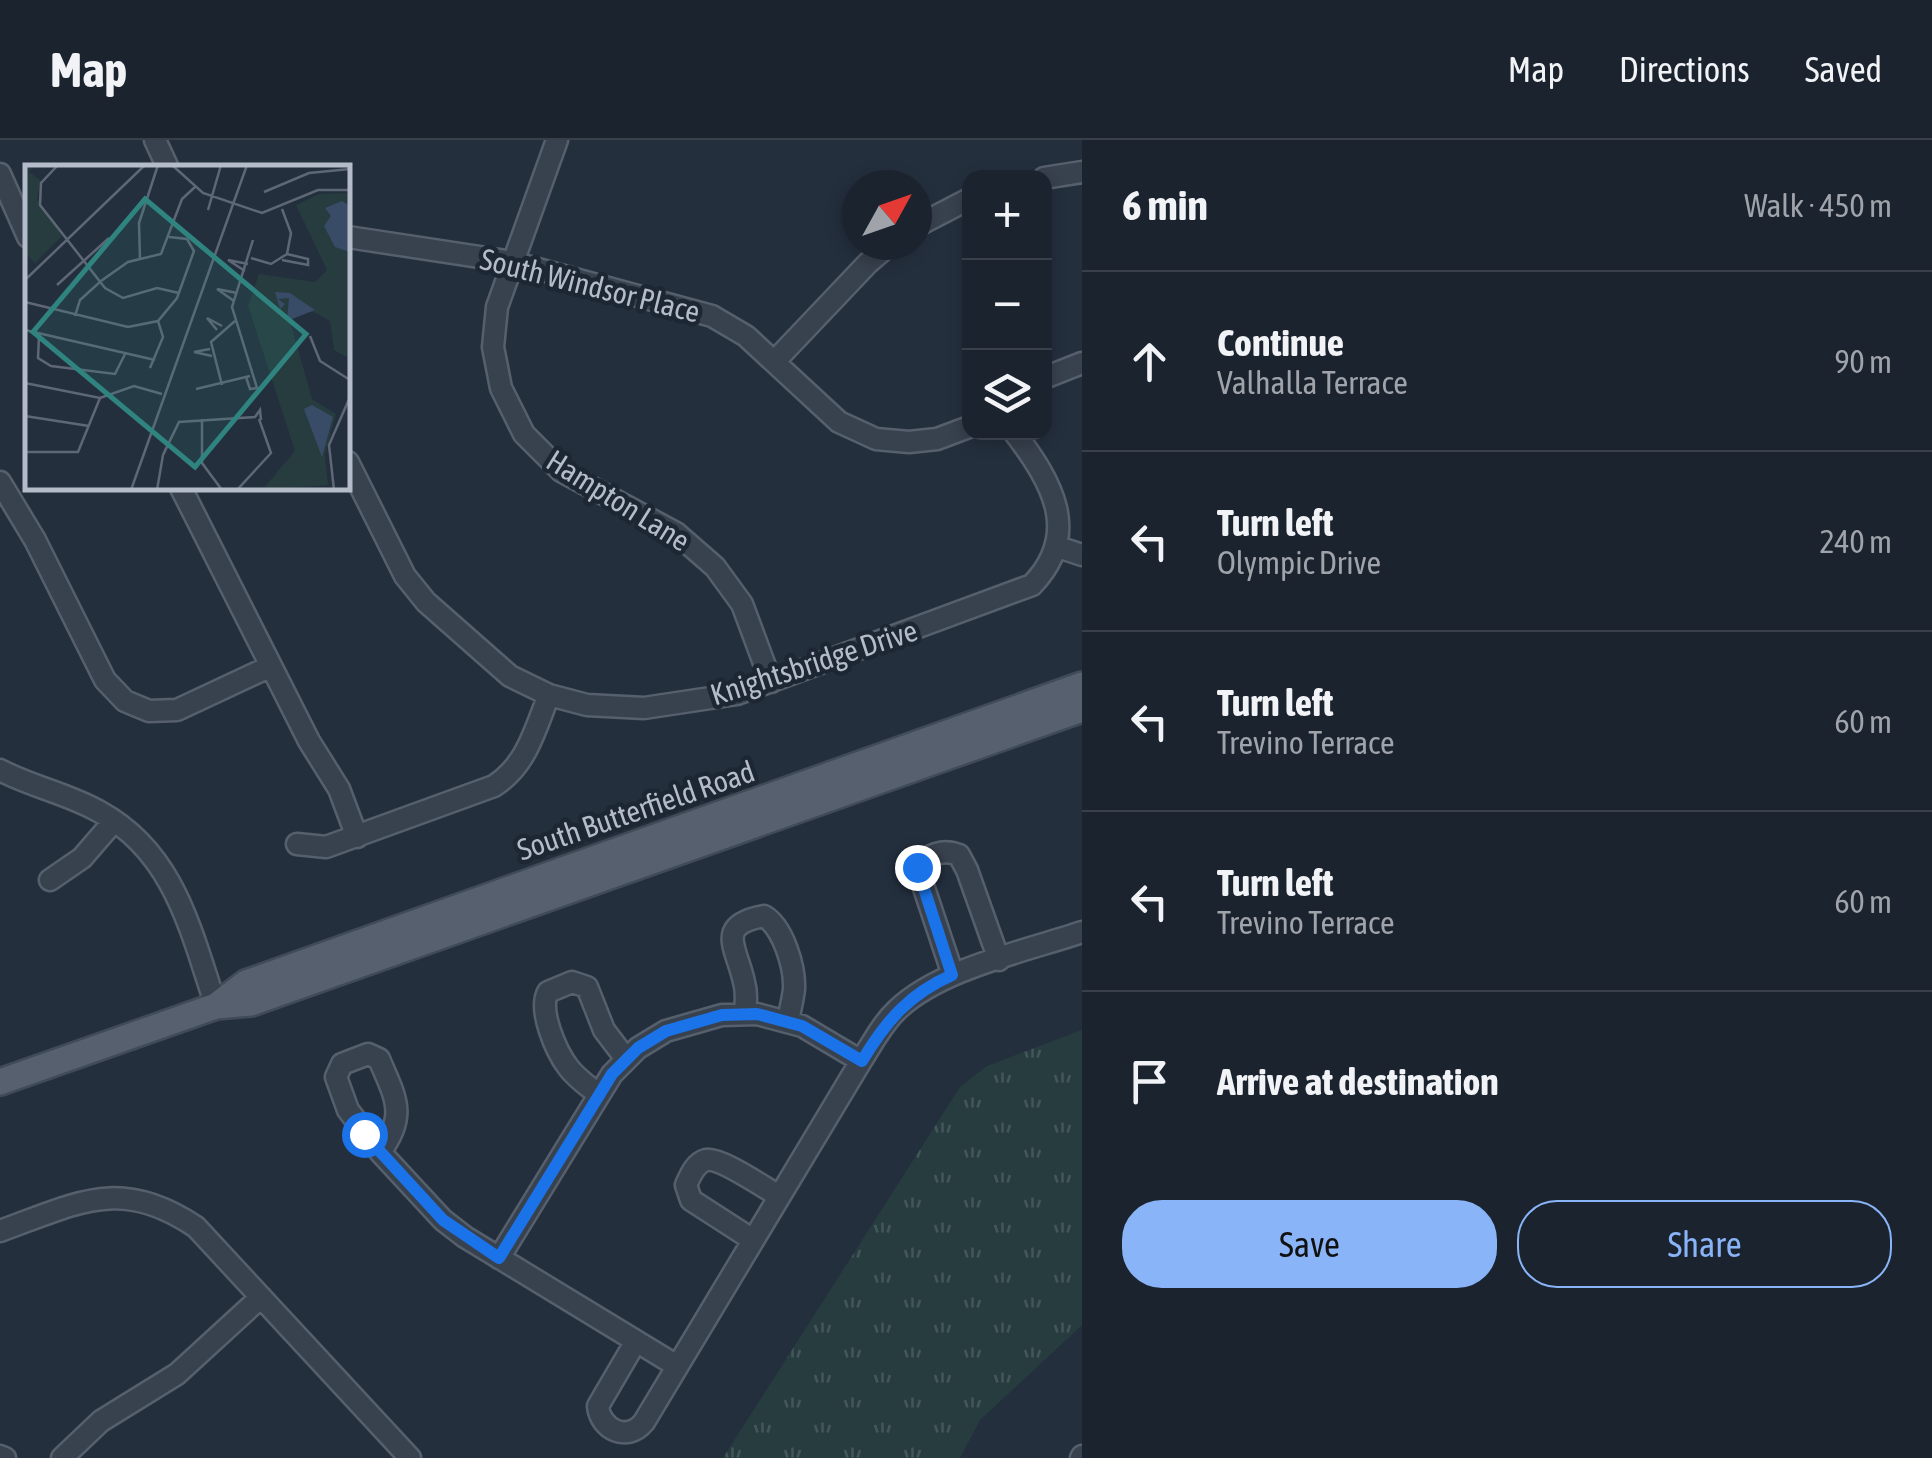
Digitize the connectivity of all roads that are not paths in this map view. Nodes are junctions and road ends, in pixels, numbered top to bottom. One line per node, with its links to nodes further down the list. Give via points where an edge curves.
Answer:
1 (155, 140): 3 (street)
2 (556, 140): 12 (street, Hampton Lane)
3 (167, 165)
4 (1082, 172): 5 (street)
5 (1052, 177)
6 (2, 183): 9 (street)
7 (962, 203): 8 (street)
8 (932, 218)
9 (25, 231)
10 (350, 237): 12 (street, South Windsor Place)
11 (872, 260): 13 (street)
12 (512, 262): 13 (street, South Windsor Place, via 712,316); 24 (street, Hampton Lane, via 496,307 494,347 501,388 524,434 561,471 676,533 706,557 742,604)
13 (774, 362): 16 (street, South Windsor Place, via 839,422 876,439 909,442)
14 (1082, 363): 15 (street)
15 (1052, 375)
16 (962, 430)
17 (1020, 440): 21 (street, via 1056,490 1064,521)
18 (350, 466): 26 (street, Knightsbridge Drive, via 405,576 426,602 496,666)
19 (2, 487): 23 (street, via 106,680 125,701 150,711 177,710)
20 (181, 490): 23 (street)
21 (1061, 548): 22 (street); 24 (street, Knightsbridge Drive, via 1039,580 1019,592)
22 (1082, 554)
23 (272, 666): 30 (street, via 339,789)
24 (771, 682): 26 (street, Knightsbridge Drive, via 644,708 587,706)
25 (1082, 686): 36 (main road, South Butterfield Road, via 246,982)
26 (548, 695): 30 (street, via 527,751 506,779)
27 (1082, 708): 36 (main road, South Butterfield Road, via 251,1003)
28 (0, 770): 29 (street)
29 (114, 821): 32 (street, via 82,858); 36 (street, via 142,843 172,882)
30 (357, 837): 31 (street, via 326,847)
31 (297, 844)
32 (50, 880)
33 (1082, 932): 34 (street)
34 (999, 960): 35 (street); 35 (street, via 965,866 959,855 943,851 917,867)
35 (952, 975): 40 (street, via 896,1010)
36 (216, 1006): 41 (main road, South Butterfield Road)
37 (745, 1014): 38 (street); 38 (street, via 732,933 741,922 764,916 775,924 792,968); 39 (street, via 680,1025)
38 (788, 1021): 40 (street)
39 (626, 1059): 42 (street); 42 (street, via 604,1030 587,987 572,982 548,992 544,1006 559,1050)
40 (862, 1061): 44 (street)
41 (0, 1082)
42 (598, 1094): 47 (street)
43 (380, 1152): 47 (street, via 443,1220)
44 (779, 1196): 46 (street); 46 (street, via 716,1161 695,1168 686,1185 691,1200)
45 (0, 1231): 48 (street, via 94,1199 154,1203 196,1227)
46 (753, 1240): 50 (street)
47 (499, 1258): 49 (street)
48 (261, 1296): 51 (street, via 177,1374 101,1421); 52 (street)
49 (636, 1341): 50 (street); 50 (street, via 598,1406 612,1428 636,1432)
50 (677, 1366)
51 (62, 1458)
52 (410, 1458)

